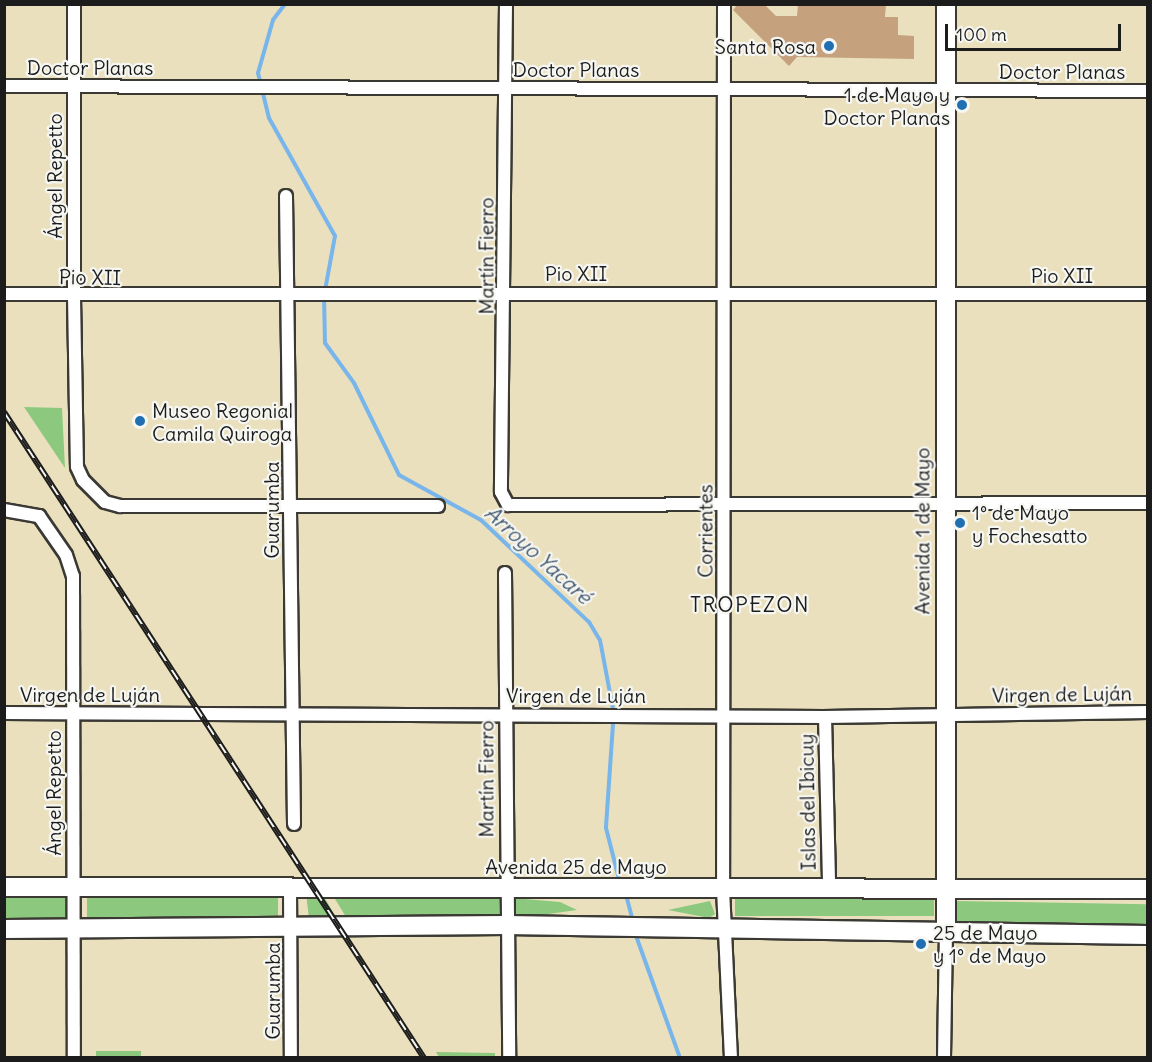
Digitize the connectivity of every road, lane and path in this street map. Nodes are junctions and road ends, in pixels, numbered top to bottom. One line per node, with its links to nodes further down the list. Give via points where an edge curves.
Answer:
1 (74, 4): 6 (street, Ángel Repetto)
2 (506, 4): 7 (street, Martín Fierro)
3 (724, 4): 8 (street, Corrientes)
4 (946, 4): 9 (main road, Avenida 1 de Mayo)
5 (4, 86): 6 (street, Doctor Planas)
6 (74, 87): 7 (street, Doctor Planas); 17 (street, Ángel Repetto)
7 (506, 88): 8 (street, Doctor Planas); 12 (street, Martín Fierro)
8 (726, 90): 9 (street, Doctor Planas); 14 (street, Corrientes)
9 (945, 90): 10 (street, Doctor Planas); 15 (main road, Avenida 1 de Mayo)
10 (1148, 91)
11 (286, 196): 18 (street, Guarumba)
12 (505, 292): 14 (street, Pio XII); 18 (street, Pio XII); 23 (street, Martín Fierro, via 501,492 508,505)
13 (4, 294): 17 (street, Pio XII)
14 (724, 294): 15 (street, Pio XII); 23 (street, Corrientes)
15 (947, 294): 16 (street, Pio XII); 21 (main road, Avenida 1 de Mayo)
16 (1148, 294)
17 (74, 297): 18 (street, Pio XII); 22 (street, Ángel Repetto, via 77,467 94,493 120,506)
18 (288, 297): 22 (street, Guarumba)
19 (1148, 504): 21 (street)
20 (438, 506): 22 (street)
21 (945, 507): 23 (street); 32 (main road, Avenida 1 de Mayo)
22 (291, 508): 29 (street, Guarumba)
23 (725, 508): 31 (street, Corrientes)
24 (4, 510): 28 (street, Ángel Repetto, via 27,510 51,529 73,576)
25 (505, 573): 30 (street, Martín Fierro)
26 (1148, 712): 32 (street, Virgen de Luján)
27 (4, 713): 28 (street, Virgen de Luján)
28 (72, 713): 29 (street, Virgen de Luján); 37 (street, Ángel Repetto)
29 (291, 714): 30 (street, Virgen de Luján); 34 (street, Guarumba)
30 (506, 714): 31 (street, Virgen de Luján); 42 (street, Martín Fierro)
31 (724, 715): 33 (street, Virgen de Luján); 40 (street, Corrientes)
32 (944, 715): 33 (street, Virgen de Luján); 39 (main road, Avenida 1 de Mayo)
33 (825, 717): 35 (street, Islas del Ibicuy)
34 (294, 824)
35 (829, 885): 39 (main road, Avenida 25 de Mayo); 40 (main road, Avenida 25 de Mayo)
36 (4, 887): 37 (main road, Avenida 25 de Mayo)
37 (73, 887): 38 (main road, Avenida 25 de Mayo); 45 (street, Ángel Repetto)
38 (290, 888): 42 (main road, Avenida 25 de Mayo); 44 (street, Guarumba)
39 (945, 889): 41 (main road, Avenida 25 de Mayo); 48 (main road, Avenida 1 de Mayo)
40 (723, 890): 42 (main road, Avenida 25 de Mayo); 47 (street, Corrientes)
41 (1148, 890)
42 (506, 891): 43 (street, Martín Fierro)
43 (506, 925): 44 (main road); 47 (main road); 52 (street, Martín Fierro)
44 (291, 927): 45 (main road); 51 (street, Guarumba)
45 (74, 928): 46 (main road); 50 (street, Ángel Repetto)
46 (4, 929)
47 (725, 931): 48 (main road); 53 (street, Corrientes)
48 (946, 932): 49 (main road); 54 (street, Avenida 1 de Mayo)
49 (1148, 935)
50 (74, 1058)
51 (291, 1058)
52 (509, 1058)
53 (731, 1058)
54 (944, 1058)

